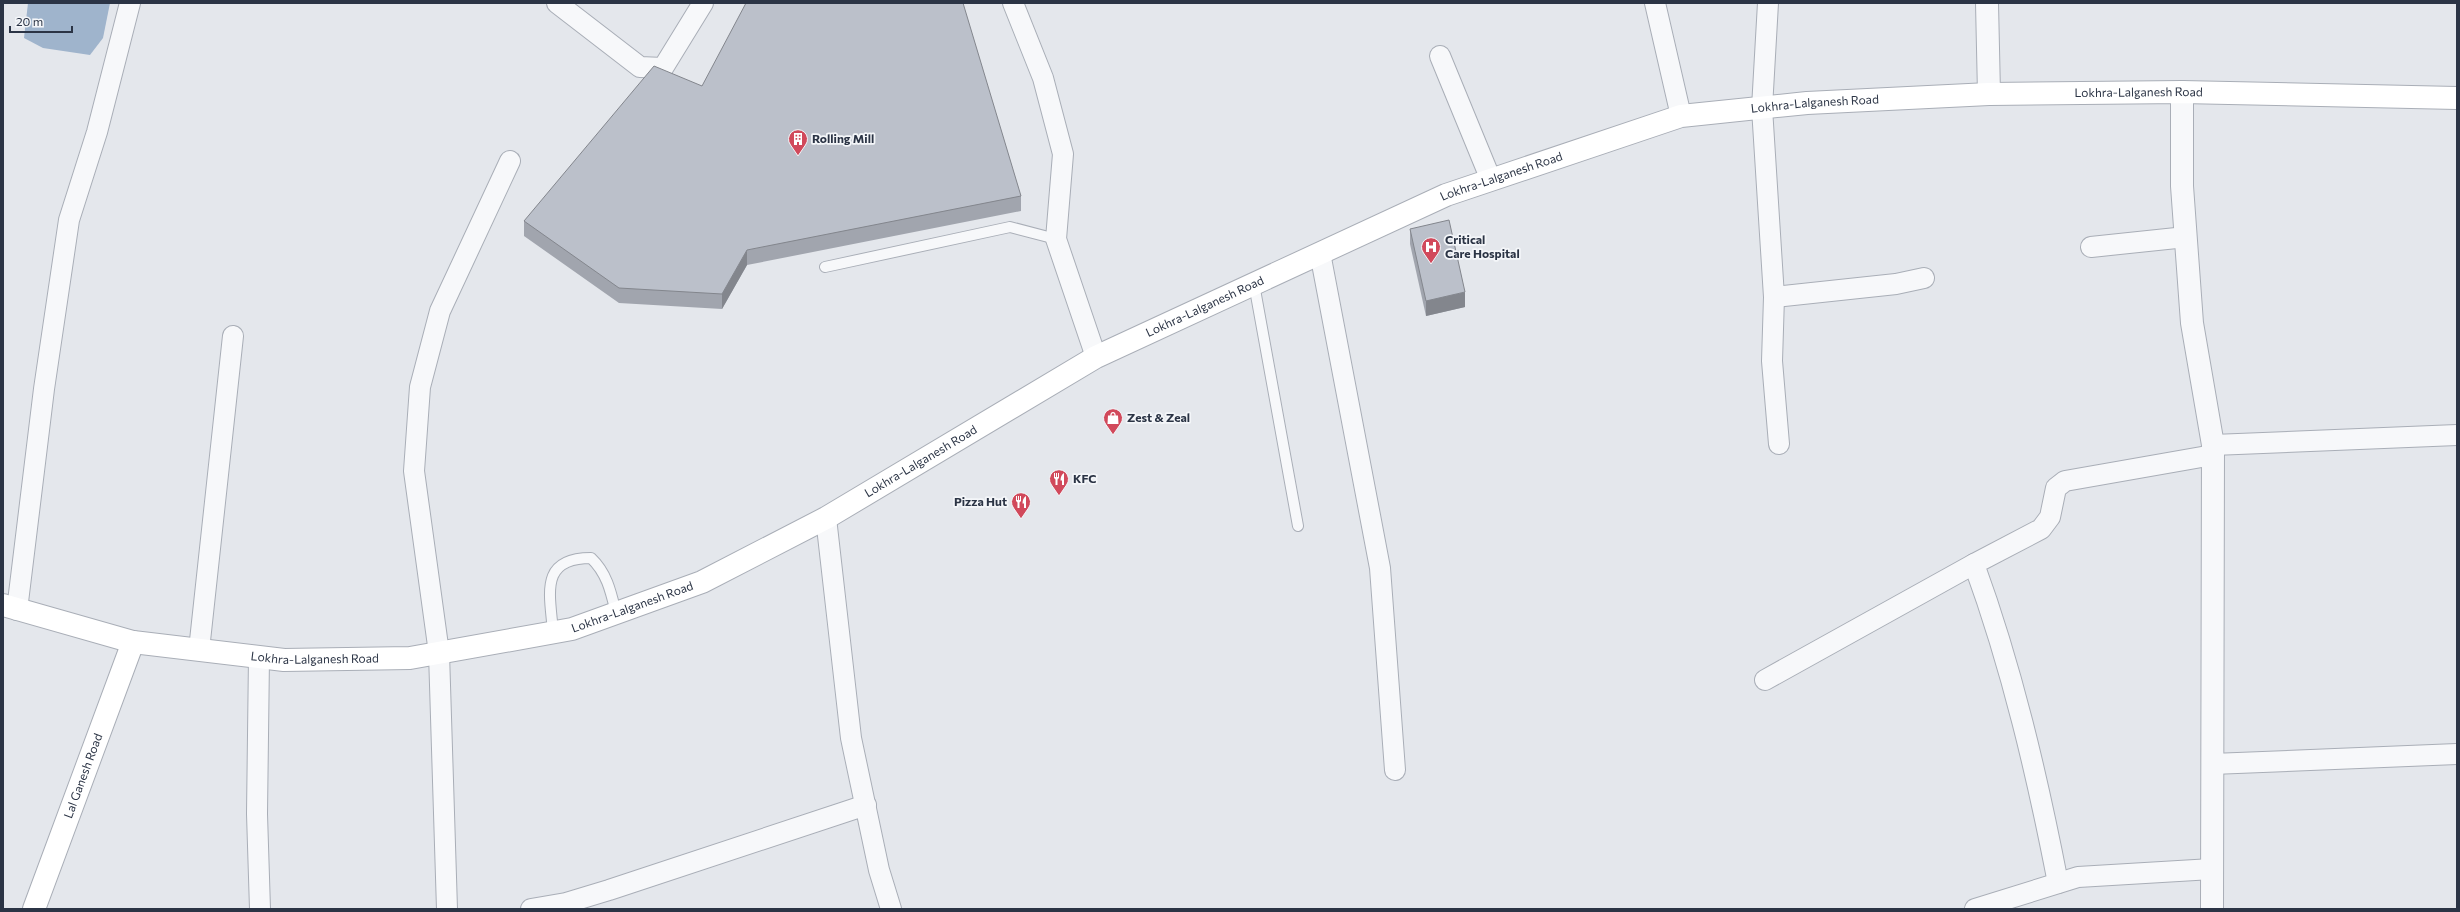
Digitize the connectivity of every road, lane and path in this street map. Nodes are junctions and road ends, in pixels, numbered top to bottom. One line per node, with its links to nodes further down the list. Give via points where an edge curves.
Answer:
1 (130, 3): 32 (street, via 97,132 69,220)
2 (557, 3): 3 (street, via 640,67 663,68)
3 (703, 3)
4 (1013, 3): 17 (street, via 1043,78 1063,154)
5 (1655, 3): 13 (street)
6 (1768, 3): 12 (street)
7 (1987, 3): 10 (street)
8 (1440, 56): 15 (street)
9 (2182, 92): 10 (main road, Lokhra-Lalganesh Road); 11 (main road, Lokhra-Lalganesh Road); 16 (street, via 2182,186)
10 (1989, 94): 12 (main road, Lokhra-Lalganesh Road, via 1807,103)
11 (2457, 98)
12 (1762, 108): 13 (main road, Lokhra-Lalganesh Road); 23 (street)
13 (1681, 116): 15 (main road, Lokhra-Lalganesh Road)
14 (510, 161): 37 (street, via 440,311 420,386 414,471)
15 (1491, 180): 19 (main road, Lokhra-Lalganesh Road, via 1446,195)
16 (2186, 237): 18 (street); 28 (street, via 2192,323)
17 (1056, 239): 20 (lane, via 1010,227); 25 (street)
18 (2091, 246)
19 (1320, 253): 22 (main road, Lokhra-Lalganesh Road); 42 (street, via 1380,568)
20 (825, 267)
21 (1924, 278): 23 (street, via 1896,284)
22 (1254, 284): 25 (main road, Lokhra-Lalganesh Road); 30 (lane)
23 (1774, 297): 27 (street, via 1772,361)
24 (233, 336): 36 (street)
25 (1096, 357): 29 (main road, Lokhra-Lalganesh Road)
26 (2457, 435): 28 (street)
27 (1779, 444)
28 (2213, 450): 31 (street, via 2065,481 2056,488 2050,517 2041,529); 41 (street)
29 (826, 518): 33 (main road, Lokhra-Lalganesh Road, via 702,582); 43 (street, via 851,738)
30 (1298, 526)
31 (1974, 564): 39 (street); 45 (street, via 2015,690 2042,801)
32 (10, 608): 35 (main road, Lokhra-Lalganesh Road)
33 (616, 613): 34 (main road, Lokhra-Lalganesh Road); 34 (lane, via 608,581 600,566 591,558 575,558 558,567 551,576)
34 (553, 632): 37 (main road, Lokhra-Lalganesh Road)
35 (133, 642): 36 (main road, Lokhra-Lalganesh Road); 46 (main road, Lal Ganesh Road)
36 (199, 650): 38 (main road, Lokhra-Lalganesh Road)
37 (439, 653): 38 (main road, Lokhra-Lalganesh Road, via 410,658 284,660); 48 (street)
38 (259, 657): 47 (street, via 257,814)
39 (1765, 680)
40 (2457, 754): 41 (street)
41 (2212, 764): 44 (street)
42 (1395, 770)
43 (866, 805): 49 (street, via 609,890 566,903); 50 (street, via 879,870)
44 (2212, 869): 45 (street, via 2078,877); 52 (street)
45 (2058, 883): 51 (street)
46 (34, 909)
47 (260, 909)
48 (447, 909)
49 (531, 909)
50 (891, 909)
51 (1975, 909)
52 (2212, 909)

